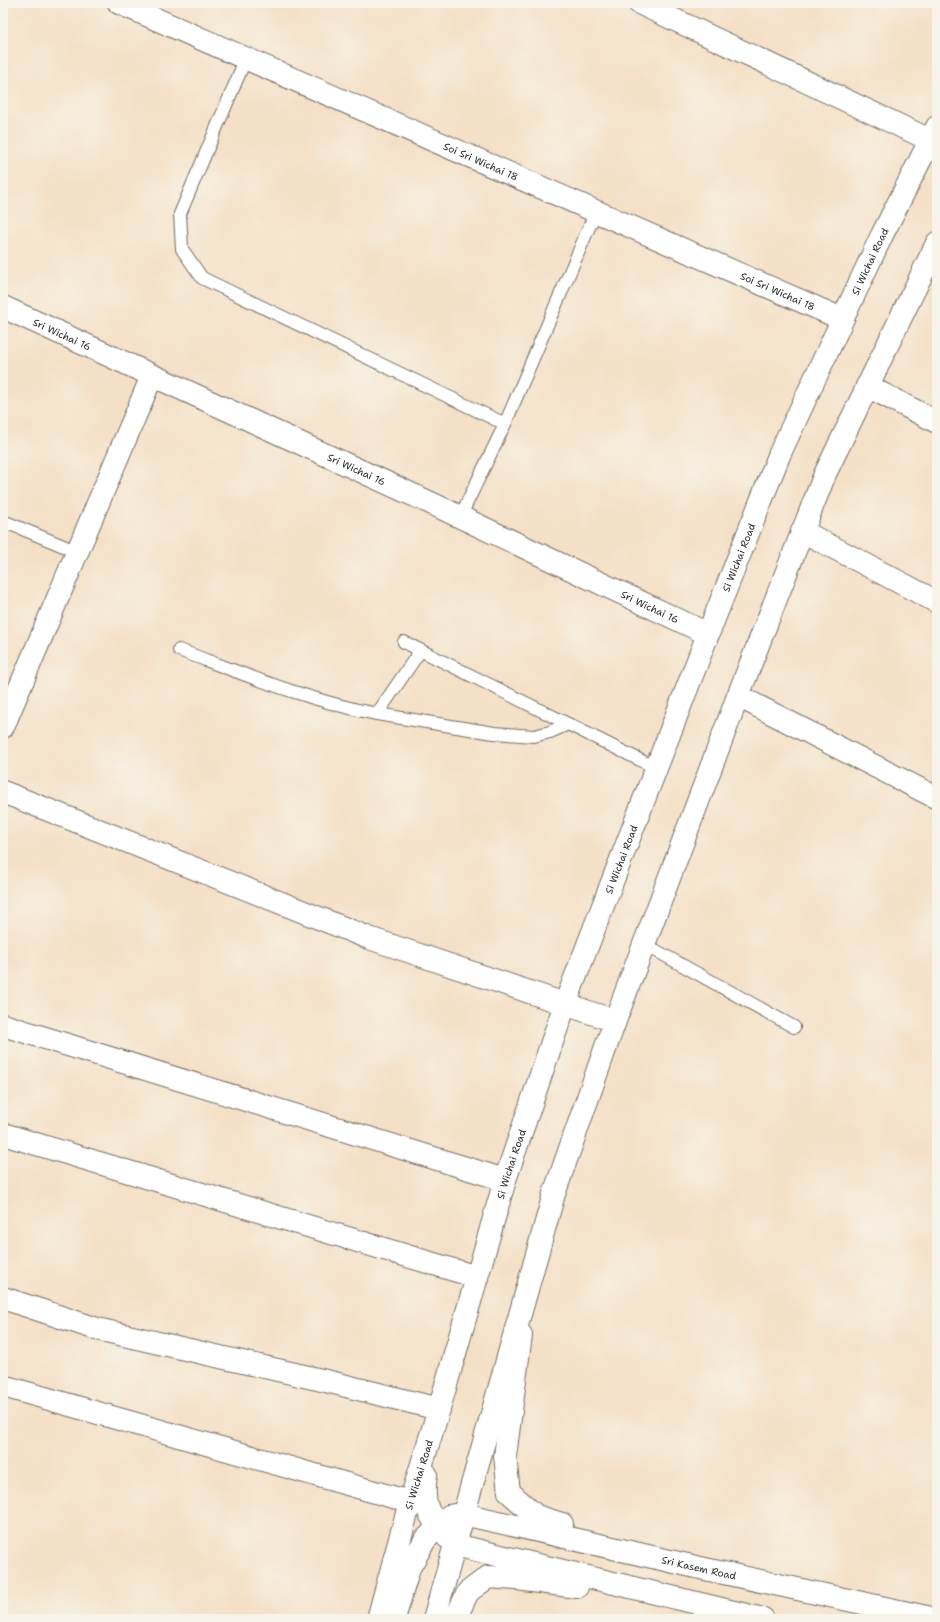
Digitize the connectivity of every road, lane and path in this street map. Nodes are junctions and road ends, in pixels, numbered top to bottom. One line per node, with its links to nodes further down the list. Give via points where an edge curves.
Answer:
1 (119, 3): 3 (street, Soi Sri Wichai 18)
2 (639, 3): 4 (street)
3 (246, 58): 5 (street, Soi Sri Wichai 18); 12 (lane, via 180,214 182,249 202,278)
4 (934, 134): 8 (street, Si Wichai Road)
5 (596, 211): 8 (street, Soi Sri Wichai 18); 12 (lane)
6 (937, 243): 10 (street)
7 (3, 307): 9 (street, Sri Wichai 16)
8 (842, 319): 18 (street, Si Wichai Road, via 780,453)
9 (152, 376): 13 (street, Sri Wichai 16); 16 (street)
10 (867, 386): 11 (street); 15 (street, via 825,474)
11 (937, 422)
12 (505, 424): 13 (lane)
13 (460, 517): 18 (street, Sri Wichai 16)
14 (3, 521): 16 (lane)
15 (802, 531): 17 (street); 22 (street)
16 (78, 552): 25 (street)
17 (937, 602)
18 (708, 634): 26 (street, Si Wichai Road)
19 (404, 642): 21 (lane)
20 (179, 650): 23 (lane, via 279,687)
21 (420, 651): 23 (lane); 24 (lane)
22 (738, 696): 28 (street); 29 (street)
23 (377, 714): 24 (lane, via 494,733 534,736)
24 (568, 724): 26 (lane)
25 (3, 727)
26 (656, 768): 30 (street, Si Wichai Road)
27 (3, 792): 30 (street, via 369,938)
28 (937, 798)
29 (644, 944): 31 (street); 33 (lane)
30 (566, 1004): 31 (street); 35 (street, Si Wichai Road)
31 (615, 1021): 37 (street, via 554,1194)
32 (3, 1025): 35 (street)
33 (794, 1027)
34 (3, 1134): 36 (street)
35 (505, 1180): 36 (street, Si Wichai Road)
36 (477, 1277): 40 (street, Si Wichai Road)
37 (526, 1295): 43 (street); 46 (street, via 505,1456 509,1492 536,1516)
38 (3, 1298): 40 (street, via 97,1329)
39 (3, 1386): 42 (street)
40 (439, 1409): 41 (street, Si Wichai Road)
41 (430, 1440): 42 (street, Si Wichai Road); 44 (street, via 424,1494 430,1516)
42 (410, 1502): 50 (street, Si Wichai Road)
43 (463, 1514): 44 (street, via 449,1516); 45 (street); 46 (street, Sri Kasem Road)
44 (439, 1527): 45 (street); 51 (street, via 425,1540 409,1568)
45 (455, 1545): 48 (street); 52 (street)
46 (705, 1570): 47 (street, Sri Kasem Road)
47 (842, 1599): 49 (street); 55 (street, Sri Kasem Road)
48 (695, 1603): 53 (street, via 488,1577 468,1592); 54 (street)
49 (937, 1611)
50 (378, 1619)
51 (394, 1619)
52 (434, 1619)
53 (455, 1619)
54 (763, 1619)
55 (936, 1619)

